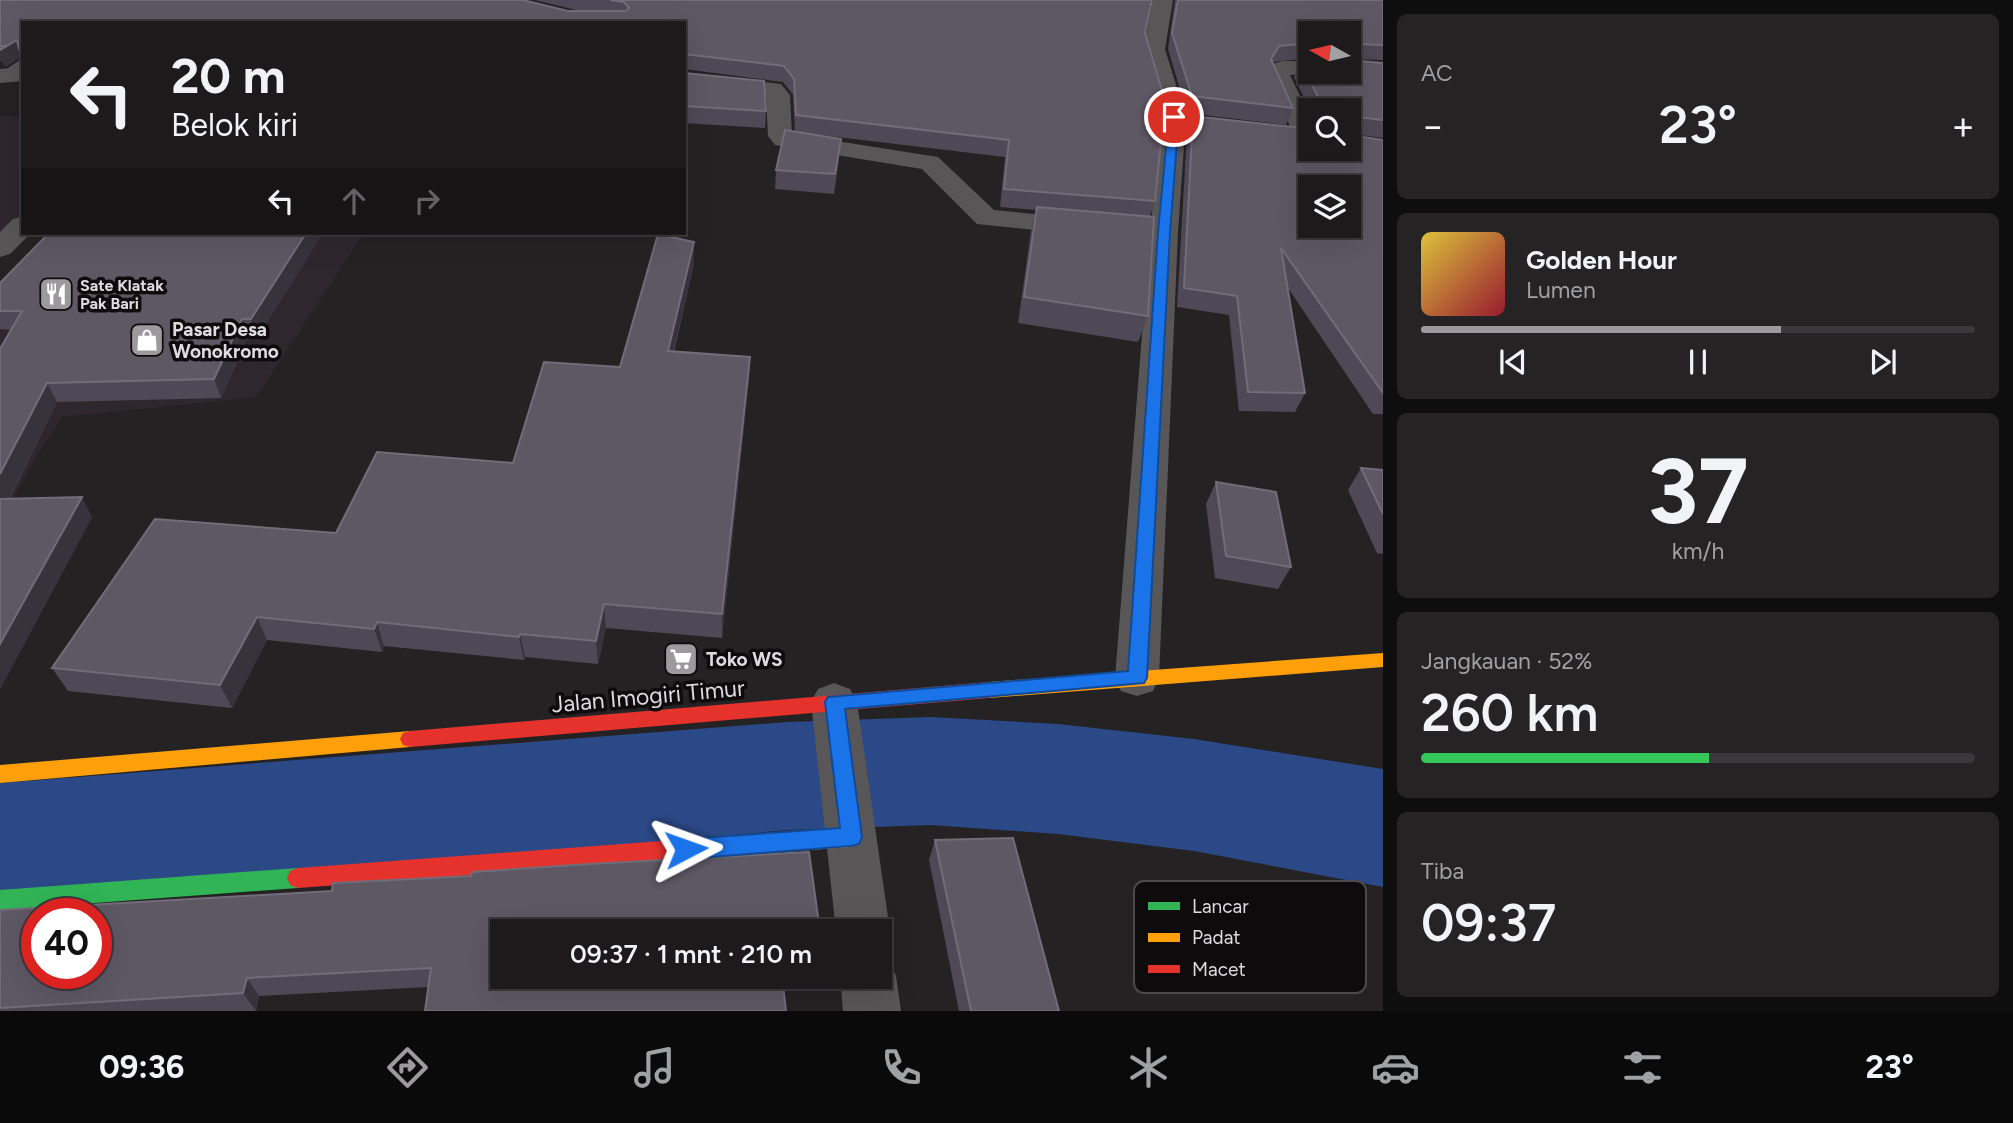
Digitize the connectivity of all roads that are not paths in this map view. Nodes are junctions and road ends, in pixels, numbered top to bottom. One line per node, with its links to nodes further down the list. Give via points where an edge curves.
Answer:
1 (1163, 0): 11 (street, via 1154,49 1188,123 1151,231)
2 (1298, 68): 4 (street, via 1283,68 1279,74)
3 (686, 79): 8 (street, via 773,89 778,95 784,140 929,162 987,218)
4 (1298, 115)
5 (1281, 135): 6 (street)
6 (1298, 137)
7 (21, 227): 9 (street)
8 (1109, 229)
9 (0, 247)
10 (1383, 660): 11 (main road, Jalan Imogiri Timur)
11 (1137, 678): 12 (main road, Jalan Imogiri Timur)
12 (834, 702): 13 (main road, Jalan Imogiri Timur); 14 (street)
13 (0, 774)
14 (846, 799): 15 (main road); 16 (street)
15 (0, 900)
16 (861, 919)
17 (869, 989): 18 (street)
18 (872, 1011)

